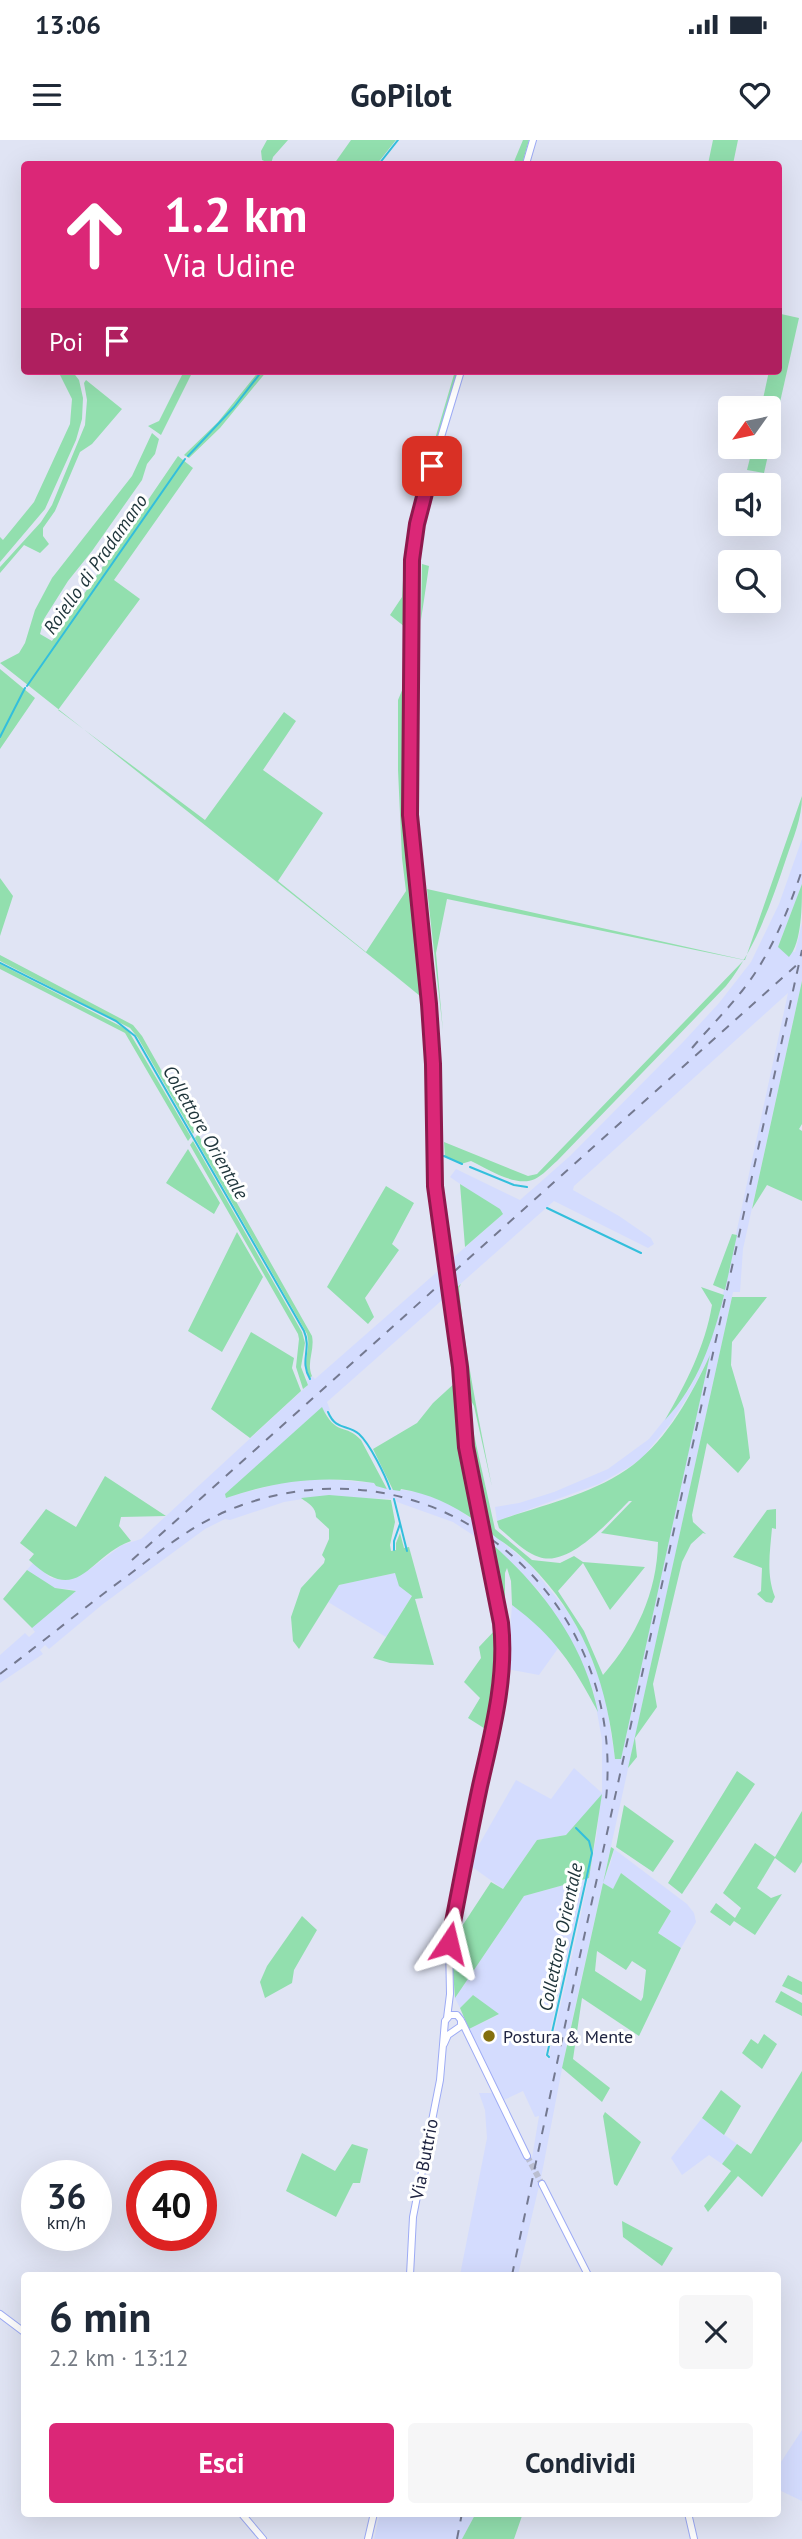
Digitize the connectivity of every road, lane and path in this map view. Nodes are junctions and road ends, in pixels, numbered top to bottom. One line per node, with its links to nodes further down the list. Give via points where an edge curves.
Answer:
1 (533, 140): 2 (street)
2 (527, 161)
3 (460, 375): 4 (street, Via Buttrio, bridge, via 425,490 411,574 410,815 429,1004 433,1155 466,1447 502,1634 502,1674 449,1943)
4 (450, 1994): 5 (street, Via Buttrio); 6 (street, Via Buttrio)
5 (447, 2018): 6 (street, via 452,2014); 7 (street, Via Buttrio)
6 (459, 2018): 8 (street); 9 (street, Via Buttrio)
7 (447, 2026): 8 (street); 10 (street, Via Buttrio)
8 (456, 2030): 9 (street); 10 (street)
9 (471, 2041): 11 (street, Via Buttrio)
10 (444, 2044): 13 (street, Via Buttrio, via 413,2217)
11 (527, 2155)
12 (542, 2184): 14 (street)
13 (410, 2272)
14 (586, 2272)
15 (0, 2314): 16 (street)
16 (21, 2330)
17 (244, 2517): 20 (street)
18 (373, 2517): 21 (street)
19 (689, 2517): 22 (street)
20 (262, 2539)
21 (368, 2539)
22 (694, 2539)

